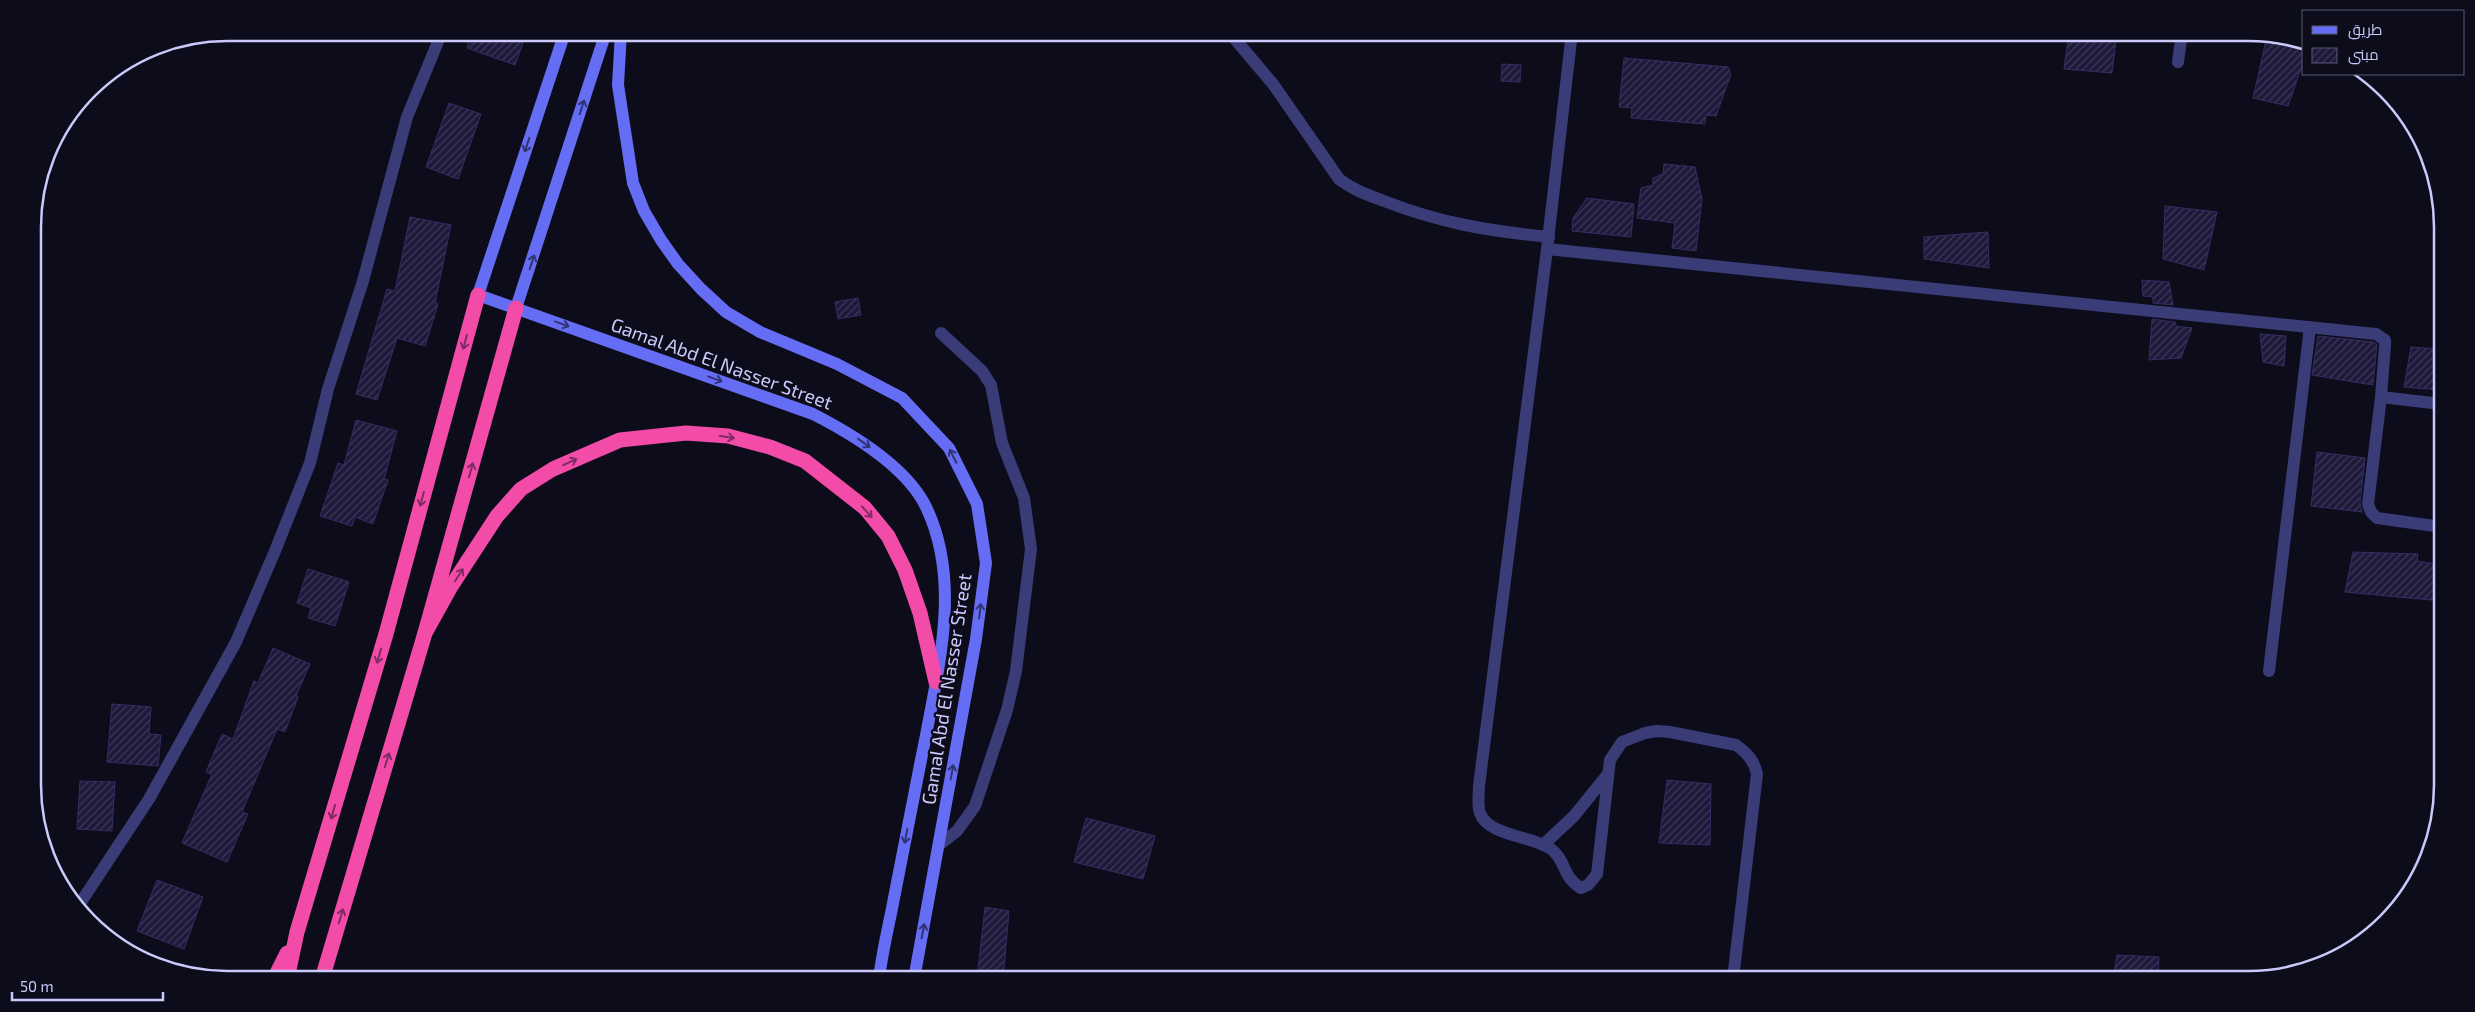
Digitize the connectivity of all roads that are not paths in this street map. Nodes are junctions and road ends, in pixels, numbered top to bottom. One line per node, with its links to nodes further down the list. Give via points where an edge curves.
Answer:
1 (438, 41): 23 (street, via 407,117 363,281 328,389 310,463 275,551 232,650 149,798)
2 (562, 41): 10 (main road, one-way to 10)
3 (603, 41): 11 (main road, one-way to 3)
4 (620, 41): 21 (main road, Gamal Abd El Nasser Street, one-way to 4, via 976,639 986,563 977,504 949,448 902,398 837,364 760,332 726,312 672,256 644,211 633,183 618,85)
5 (1237, 41): 9 (street, via 1273,84 1339,179 1351,189 1412,212)
6 (1571, 41): 9 (street)
7 (2181, 41): 8 (street)
8 (2178, 62)
9 (1548, 243): 12 (street); 22 (street, via 1478,806 1488,824)
10 (478, 295): 11 (main road, Gamal Abd El Nasser Street); 24 (highway, one-way to 24, via 386,634)
11 (516, 308): 17 (highway, one-way to 11); 19 (main road, Gamal Abd El Nasser Street, one-way to 19, via 813,414 848,432 876,452 905,479 927,507 936,531 945,571)
12 (2310, 328): 14 (street, via 2381,337 2385,346); 18 (street)
13 (942, 333): 21 (street, via 982,371 991,385 1002,443 1024,498 1031,550 1016,671 1007,710 975,806 957,832)
14 (2381, 397): 15 (street); 16 (street, via 2368,504 2371,512 2387,521)
15 (2434, 403)
16 (2434, 526)
17 (425, 633): 19 (highway, one-way to 19, via 497,516 521,489 553,470 620,440 686,433 728,436 770,447 805,462 865,508 888,536 905,570 920,613); 25 (highway, one-way to 17)
18 (2269, 670)
19 (936, 682): 30 (main road, Gamal Abd El Nasser Street, one-way to 30)
20 (1608, 774): 22 (street, via 1574,816); 22 (street, via 1599,868 1594,880 1581,888 1575,885 1566,876 1555,852); 32 (street, via 1612,753 1622,742 1657,731 1736,746 1750,758 1758,774)
21 (939, 845): 31 (main road, Gamal Abd El Nasser Street, one-way to 21)
22 (1543, 845)
23 (82, 901)
24 (298, 932): 26 (highway); 27 (highway)
25 (334, 939): 28 (highway); 29 (highway)
26 (278, 971)
27 (289, 971)
28 (325, 971)
29 (334, 971)
30 (881, 971)
31 (915, 971)
32 (1734, 971)

